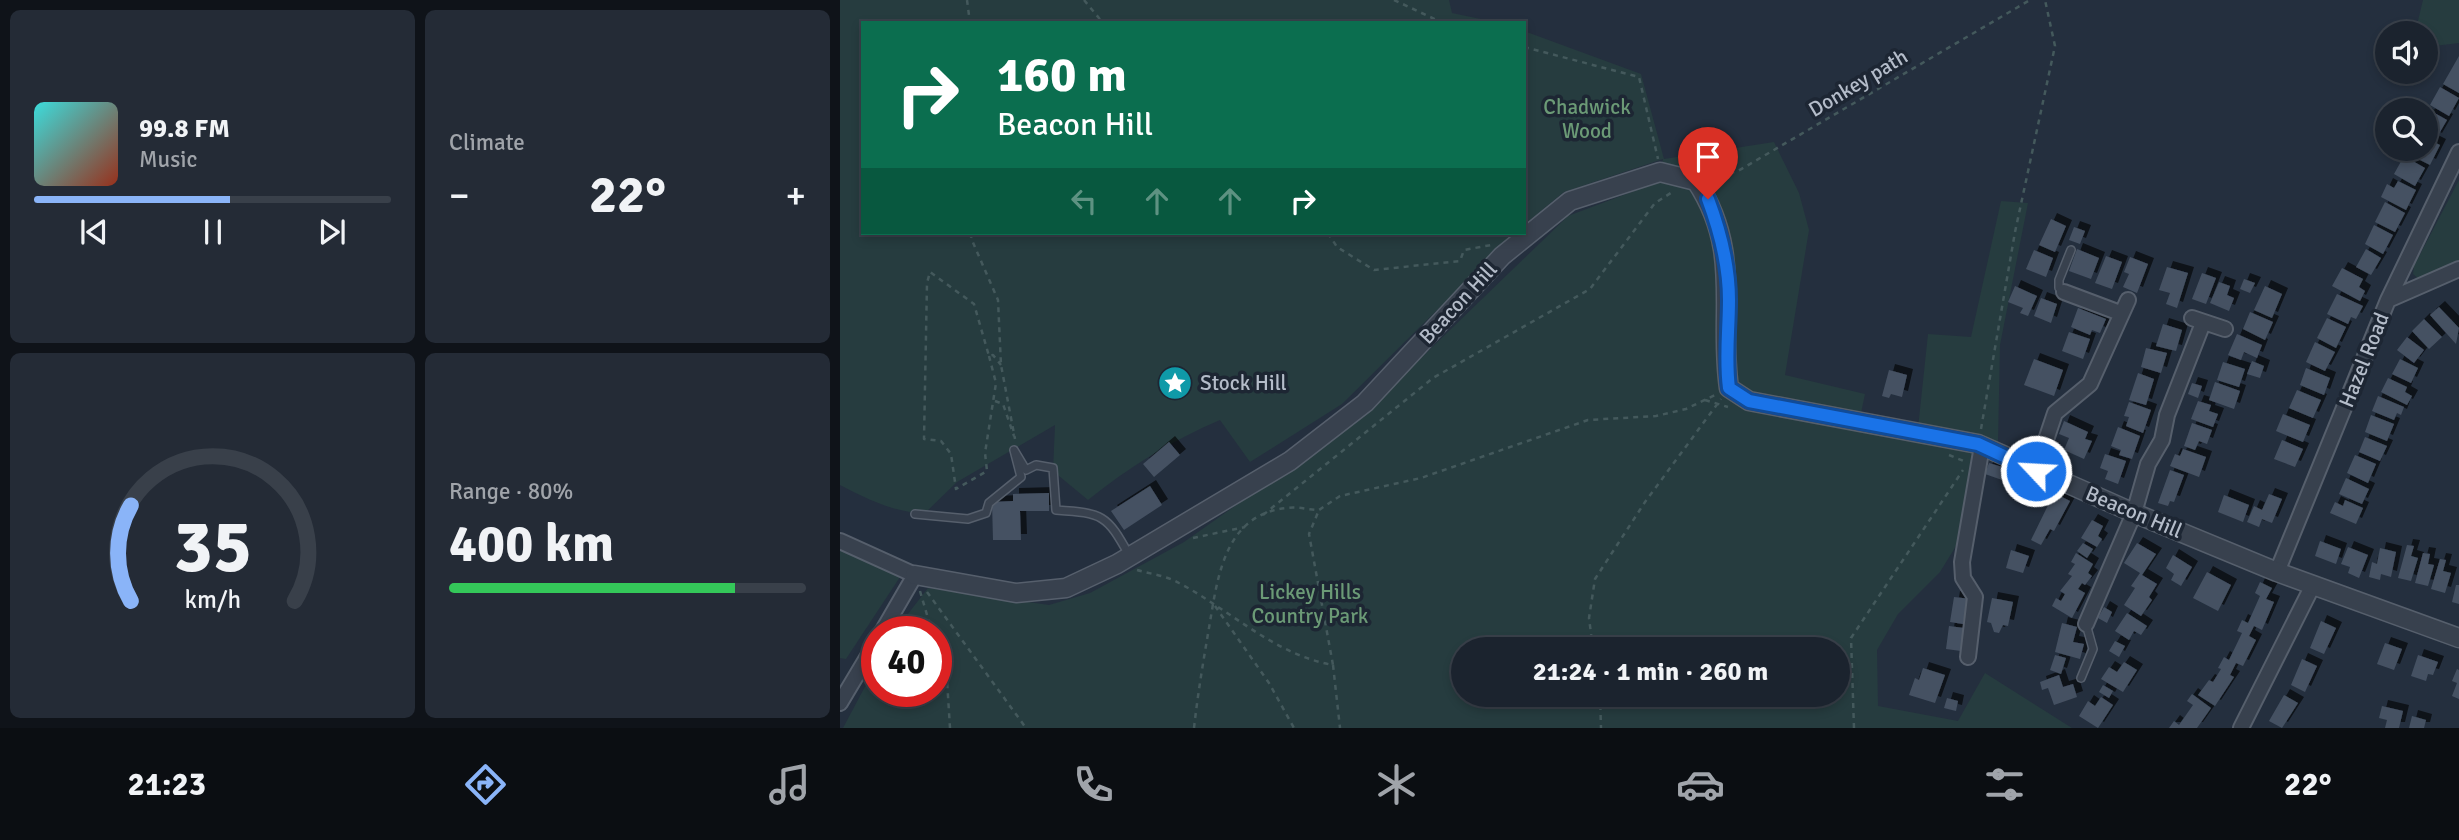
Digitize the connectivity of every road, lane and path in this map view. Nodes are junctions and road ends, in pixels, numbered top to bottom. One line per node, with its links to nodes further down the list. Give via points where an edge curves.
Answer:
1 (967, 0): 6 (path)
2 (1084, 0): 7 (path)
3 (1394, 0): 8 (path)
4 (2031, 0): 12 (path, Donkey path, via 1738,171)
5 (2045, 0): 27 (path, via 2055,46 2015,232)
6 (970, 21)
7 (1101, 21)
8 (1439, 21)
9 (1526, 48): 11 (path, via 1639,77)
10 (2459, 152): 20 (street, Hazel Road)
11 (1660, 172): 12 (street); 15 (street, Beacon Hill, via 1570,201)
12 (1688, 184): 27 (street, Beacon Hill, via 1708,199 1721,234 1729,299 1725,361 1729,388 1749,401); 34 (path, via 1655,203 1590,289 1433,378)
13 (972, 235): 24 (path, via 998,300)
14 (1329, 235): 15 (path, via 1337,247 1374,270 1460,261 1464,250)
15 (1522, 240): 38 (street, Beacon Hill, via 1365,403 1290,461)
16 (2071, 250): 18 (lane, via 2059,280)
17 (2459, 269): 20 (street)
18 (2064, 292): 21 (street)
19 (2128, 300): 21 (street)
20 (2388, 300): 39 (street, Hazel Road)
21 (2120, 313): 30 (street, via 2090,384 2055,413)
22 (2225, 329): 32 (street, via 2198,320 2162,440 2148,464)
23 (989, 356): 24 (path); 25 (path); 25 (path, via 974,304 930,272 924,439 941,441 951,454 956,489 987,471 985,453)
24 (1001, 365): 26 (path)
25 (995, 401): 26 (path, via 1003,404)
26 (1015, 437): 28 (path)
27 (1980, 445): 30 (street, Beacon Hill); 48 (street, via 1962,562 1964,578 1975,597)
28 (1014, 450): 33 (lane, via 1021,477 989,503 986,513 968,519); 38 (lane, via 1026,470 1036,465 1053,468 1056,510 1107,520)
29 (1968, 463): 61 (path, via 1852,638)
30 (2036, 471): 32 (street, Beacon Hill)
31 (1319, 510): 34 (path, via 1287,508); 46 (path, via 1340,496 1421,478 1588,420 1656,416 1705,400 1717,404 1595,579 1589,618); 49 (path, via 1309,534)
32 (2134, 513): 39 (street, Beacon Hill); 45 (street)
33 (915, 514)
34 (1263, 515): 35 (path)
35 (1245, 527): 36 (path); 42 (path, via 1226,548)
36 (1186, 540)
37 (840, 541): 40 (street)
38 (1123, 560): 40 (street, Beacon Hill, via 1066,588 1016,593); 42 (path, via 1176,581)
39 (2277, 572): 41 (street, Beacon Hill)
40 (915, 575): 43 (street); 44 (path); 56 (path)
41 (2313, 585): 47 (street, Beacon Hill); 62 (street)
42 (1213, 603): 49 (path, via 1261,635 1314,662); 57 (path); 58 (path)
43 (891, 616)
44 (927, 616)
45 (2086, 624): 51 (lane, via 2092,649)
46 (1591, 637)
47 (2459, 638)
48 (1968, 657)
49 (1333, 665): 59 (path)
50 (861, 668): 52 (street)
51 (2081, 678)
52 (840, 704)
53 (949, 707): 55 (path)
54 (1600, 707): 60 (path)
55 (950, 728)
56 (1026, 728)
57 (1194, 728)
58 (1294, 728)
59 (1340, 728)
60 (1601, 728)
61 (1854, 728)
62 (2241, 728)

